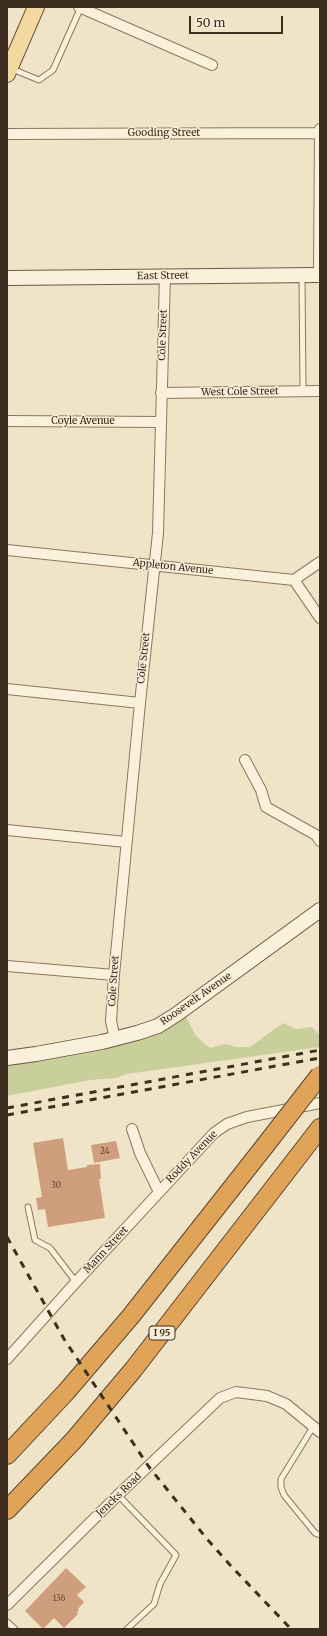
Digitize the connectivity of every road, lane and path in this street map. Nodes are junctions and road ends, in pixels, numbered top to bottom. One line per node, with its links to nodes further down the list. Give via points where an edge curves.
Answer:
1 (36, 7): 4 (main road)
2 (80, 7): 3 (street); 4 (lane, via 53,70 40,80)
3 (212, 65)
4 (8, 71)
5 (320, 129): 6 (street)
6 (320, 133): 7 (street, Gooding Street); 9 (street)
7 (7, 134)
8 (302, 275): 9 (street, East Street); 10 (street, East Street); 12 (lane)
9 (320, 275)
10 (164, 276): 11 (street, East Street); 14 (street, Cole Street)
11 (7, 278)
12 (302, 391): 13 (street, West Cole Street); 14 (street, West Cole Street)
13 (320, 391)
14 (161, 393): 16 (street, Cole Street)
15 (7, 421): 16 (street, Coyle Avenue)
16 (160, 422): 19 (street, Cole Street, via 158,533)
17 (7, 550): 19 (street, Appleton Avenue)
18 (320, 562): 20 (street)
19 (154, 565): 20 (street, Appleton Avenue); 23 (street, Cole Street)
20 (294, 580): 21 (street)
21 (320, 618)
22 (7, 689): 23 (street)
23 (140, 704): 27 (street, Cole Street)
24 (245, 760): 26 (street, via 261,790 266,807 316,836)
25 (7, 830): 27 (street)
26 (320, 841)
27 (126, 842): 30 (street, Cole Street)
28 (320, 910): 31 (street, Roosevelt Avenue, via 177,1014 148,1030)
29 (7, 966): 30 (street)
30 (114, 975): 31 (street, Cole Street, via 111,1021)
31 (115, 1040): 32 (street, Roosevelt Avenue)
32 (7, 1058)
33 (320, 1075): 42 (highway, bridge, via 131,1316 66,1392)
34 (320, 1103): 37 (street, Roddy Avenue, via 259,1114 227,1124 208,1139)
35 (320, 1128): 44 (highway, I 95, via 133,1370 74,1440)
36 (132, 1129): 37 (street, via 140,1154)
37 (159, 1192): 39 (street, Mann Street)
38 (28, 1207): 39 (lane, via 35,1240 50,1248)
39 (76, 1282): 40 (street, Mann Street)
40 (7, 1358)
41 (317, 1429): 43 (street, Jencks Road, via 286,1404 267,1396 236,1392 220,1398); 45 (lane, via 281,1479 281,1487 284,1495)
42 (7, 1455)
43 (118, 1495): 46 (street, Jencks Road); 49 (lane, via 176,1555 160,1584 154,1604)
44 (7, 1510)
45 (320, 1535)
46 (7, 1605)
47 (7, 1622): 48 (lane)
48 (16, 1629)
49 (128, 1629)

